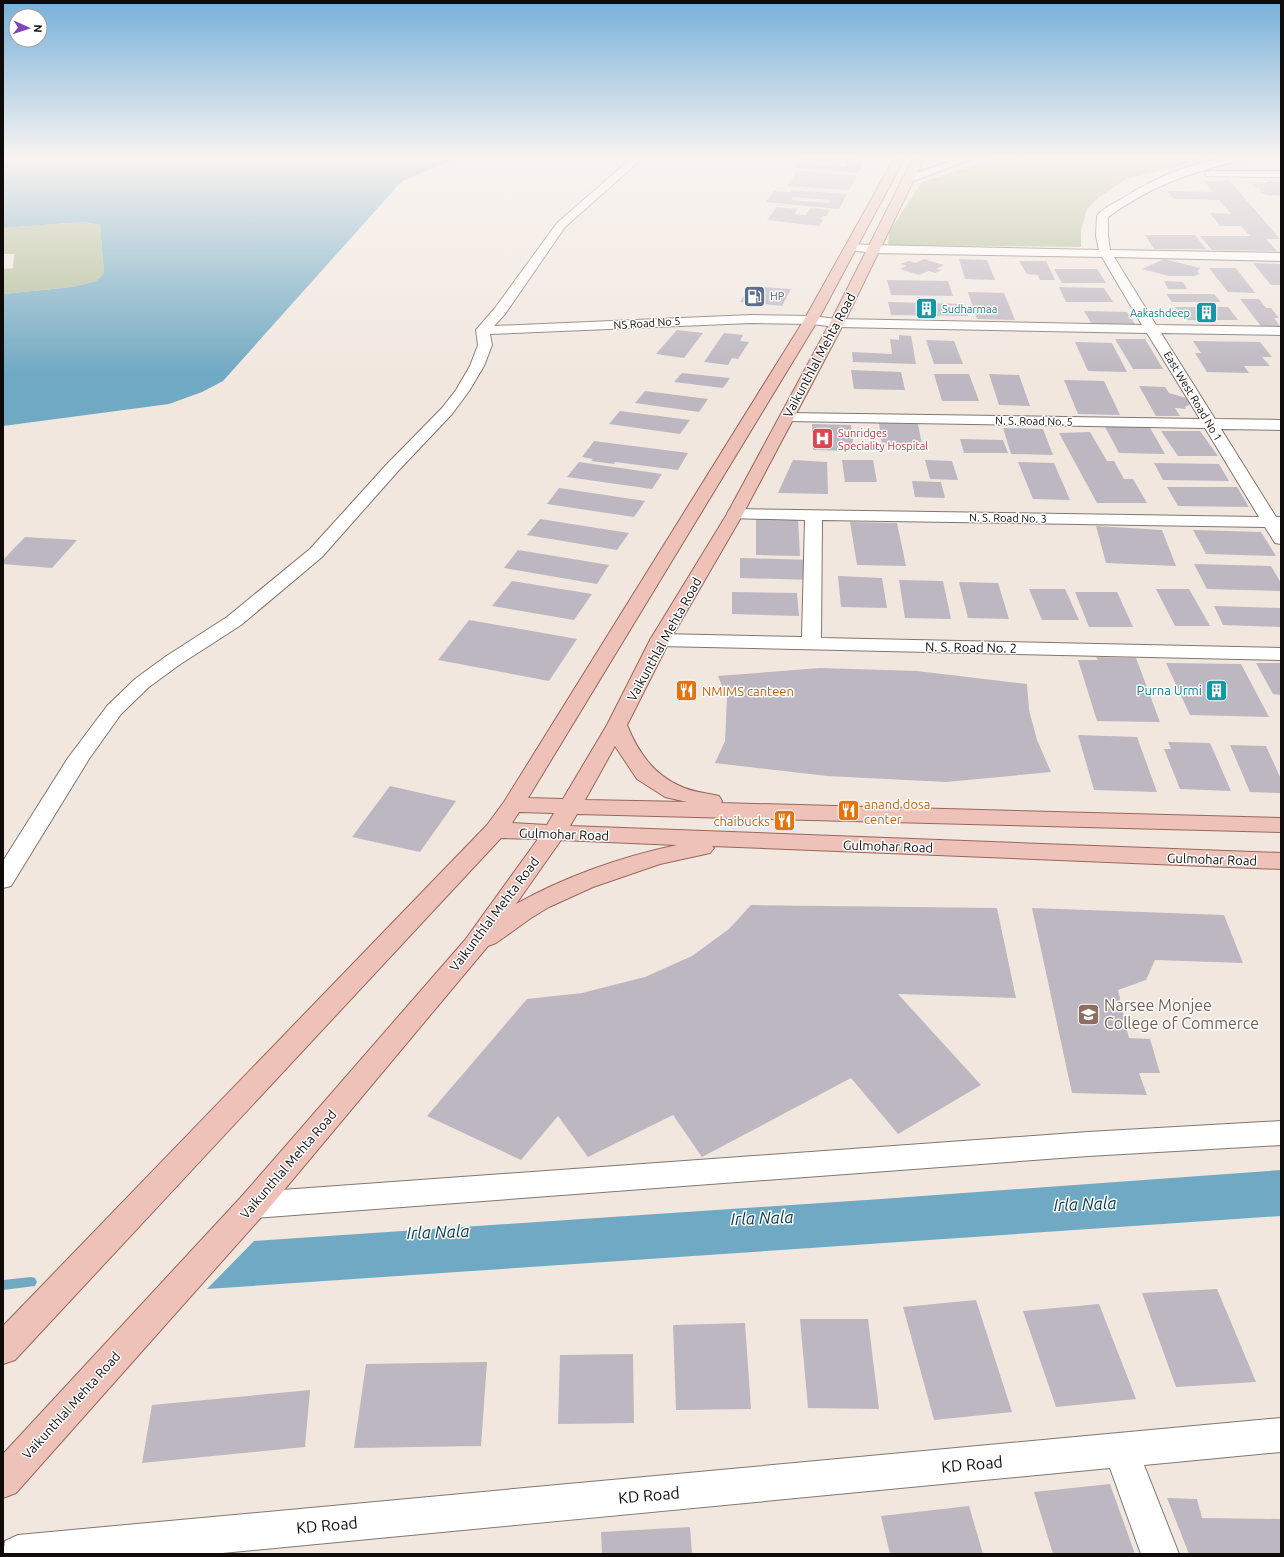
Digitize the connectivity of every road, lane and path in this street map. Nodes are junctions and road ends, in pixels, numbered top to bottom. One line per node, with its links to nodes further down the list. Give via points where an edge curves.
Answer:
1 (558, 230): 12 (street, via 500,311)
2 (861, 230): 5 (main road, Vaikunthlal Mehta Road)
3 (882, 230): 6 (main road, Vaikunthlal Mehta Road)
4 (1102, 230): 7 (street)
5 (851, 248): 6 (street); 9 (main road, Vaikunthlal Mehta Road)
6 (872, 250): 7 (street); 10 (main road, Vaikunthlal Mehta Road)
7 (1105, 253): 8 (street); 11 (street, East West Road No 1)
8 (1281, 257)
9 (810, 320): 10 (street); 12 (street, NS Road No 5, via 677,321 636,325); 25 (main road, Vaikunthlal Mehta Road)
10 (837, 323): 11 (street); 14 (main road, Vaikunthlal Mehta Road)
11 (1152, 329): 13 (street); 15 (street, East West Road No 1)
12 (483, 330): 35 (street, via 485,345 477,366 462,391 426,435 393,467 316,553 234,621 142,683 114,710 79,758)
13 (1281, 331)
14 (787, 417): 15 (street, N. S. Road No. 5); 17 (main road, Vaikunthlal Mehta Road)
15 (1210, 424): 16 (street, N. S. Road No. 5); 19 (street, East West Road No 1)
16 (1281, 425)
17 (735, 514): 18 (street, N. S. Road No. 3); 21 (main road, Vaikunthlal Mehta Road)
18 (814, 516): 19 (street, N. S. Road No. 3); 22 (street)
19 (1275, 522): 20 (street, East West Road No 1)
20 (1281, 539)
21 (660, 640): 22 (street, N. S. Road No. 2); 24 (main road, Vaikunthlal Mehta Road)
22 (811, 643): 23 (street, N. S. Road No. 2)
23 (1281, 654)
24 (617, 725): 26 (main road, Vaikunthlal Mehta Road); 27 (main road, via 625,745 645,774 673,792)
25 (513, 805): 26 (main road, Gulmohar Road); 30 (main road, Vaikunthlal Mehta Road)
26 (569, 807): 27 (main road, Gulmohar Road); 31 (main road, Vaikunthlal Mehta Road)
27 (752, 811): 28 (main road, Gulmohar Road)
28 (1162, 822): 29 (main road, Gulmohar Road); 33 (main road)
29 (1281, 826)
30 (495, 830): 31 (main road, Gulmohar Road); 39 (main road, Vaikunthlal Mehta Road)
31 (554, 833): 32 (main road, Gulmohar Road); 36 (main road, Vaikunthlal Mehta Road)
32 (751, 841): 33 (main road, Gulmohar Road); 36 (main road, via 693,849 610,872 565,890 522,912)
33 (1174, 857): 34 (main road, Gulmohar Road)
34 (1281, 861)
35 (3, 880)
36 (474, 946): 38 (main road, Vaikunthlal Mehta Road)
37 (1281, 1133): 38 (street, via 1072,1145)
38 (253, 1205): 42 (main road, Vaikunthlal Mehta Road)
39 (3, 1348)
40 (1281, 1435): 41 (street, KD Road)
41 (1121, 1450): 43 (street, KD Road); 44 (street)
42 (3, 1480)
43 (18, 1554)
44 (1160, 1554)

